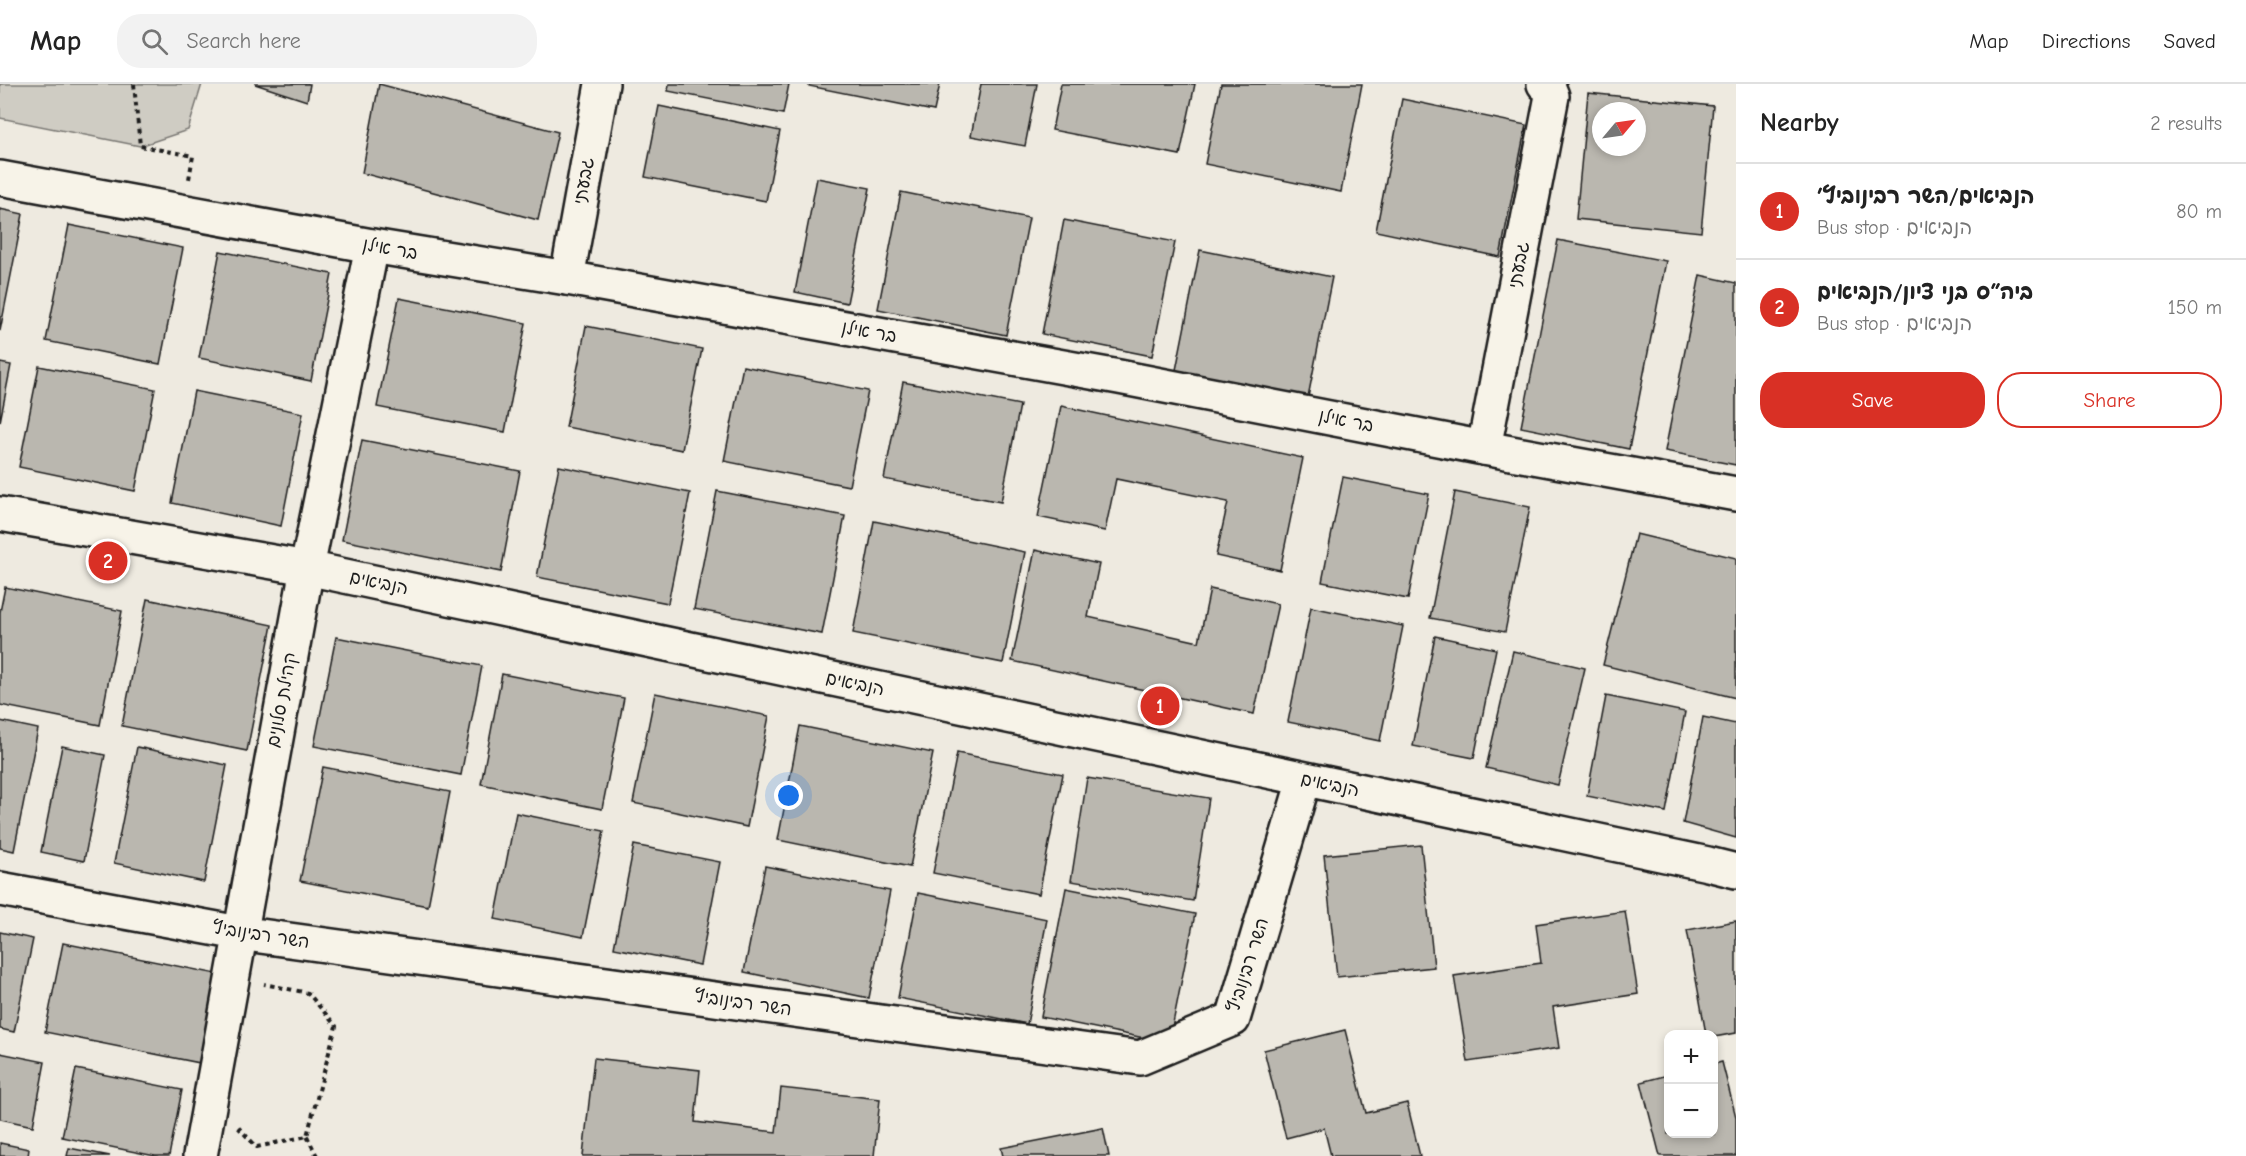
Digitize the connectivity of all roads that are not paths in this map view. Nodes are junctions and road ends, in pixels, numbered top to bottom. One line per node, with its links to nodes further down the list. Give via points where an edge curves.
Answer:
1 (602, 84): 5 (street, גבעתי)
2 (1544, 84): 6 (street, גבעתי, via 1552,96)
3 (0, 178): 4 (street, בר אילן)
4 (372, 246): 5 (street, בר אילן); 9 (street, קהילת סלונים)
5 (567, 278): 6 (street, בר אילן, via 1119,377)
6 (1484, 448): 7 (street, בר אילן)
7 (1736, 494)
8 (0, 514): 9 (street, הנביאים)
9 (307, 568): 10 (street, הנביאים); 13 (street, קהילת סלונים)
10 (1304, 780): 11 (street, הנביאים); 13 (street, השר רבינוביץ, via 1233,1019 1140,1058)
11 (1726, 866)
12 (0, 889): 13 (street, השר רבינוביץ)
13 (239, 933): 14 (street, קהילת סלונים)
14 (200, 1156)

